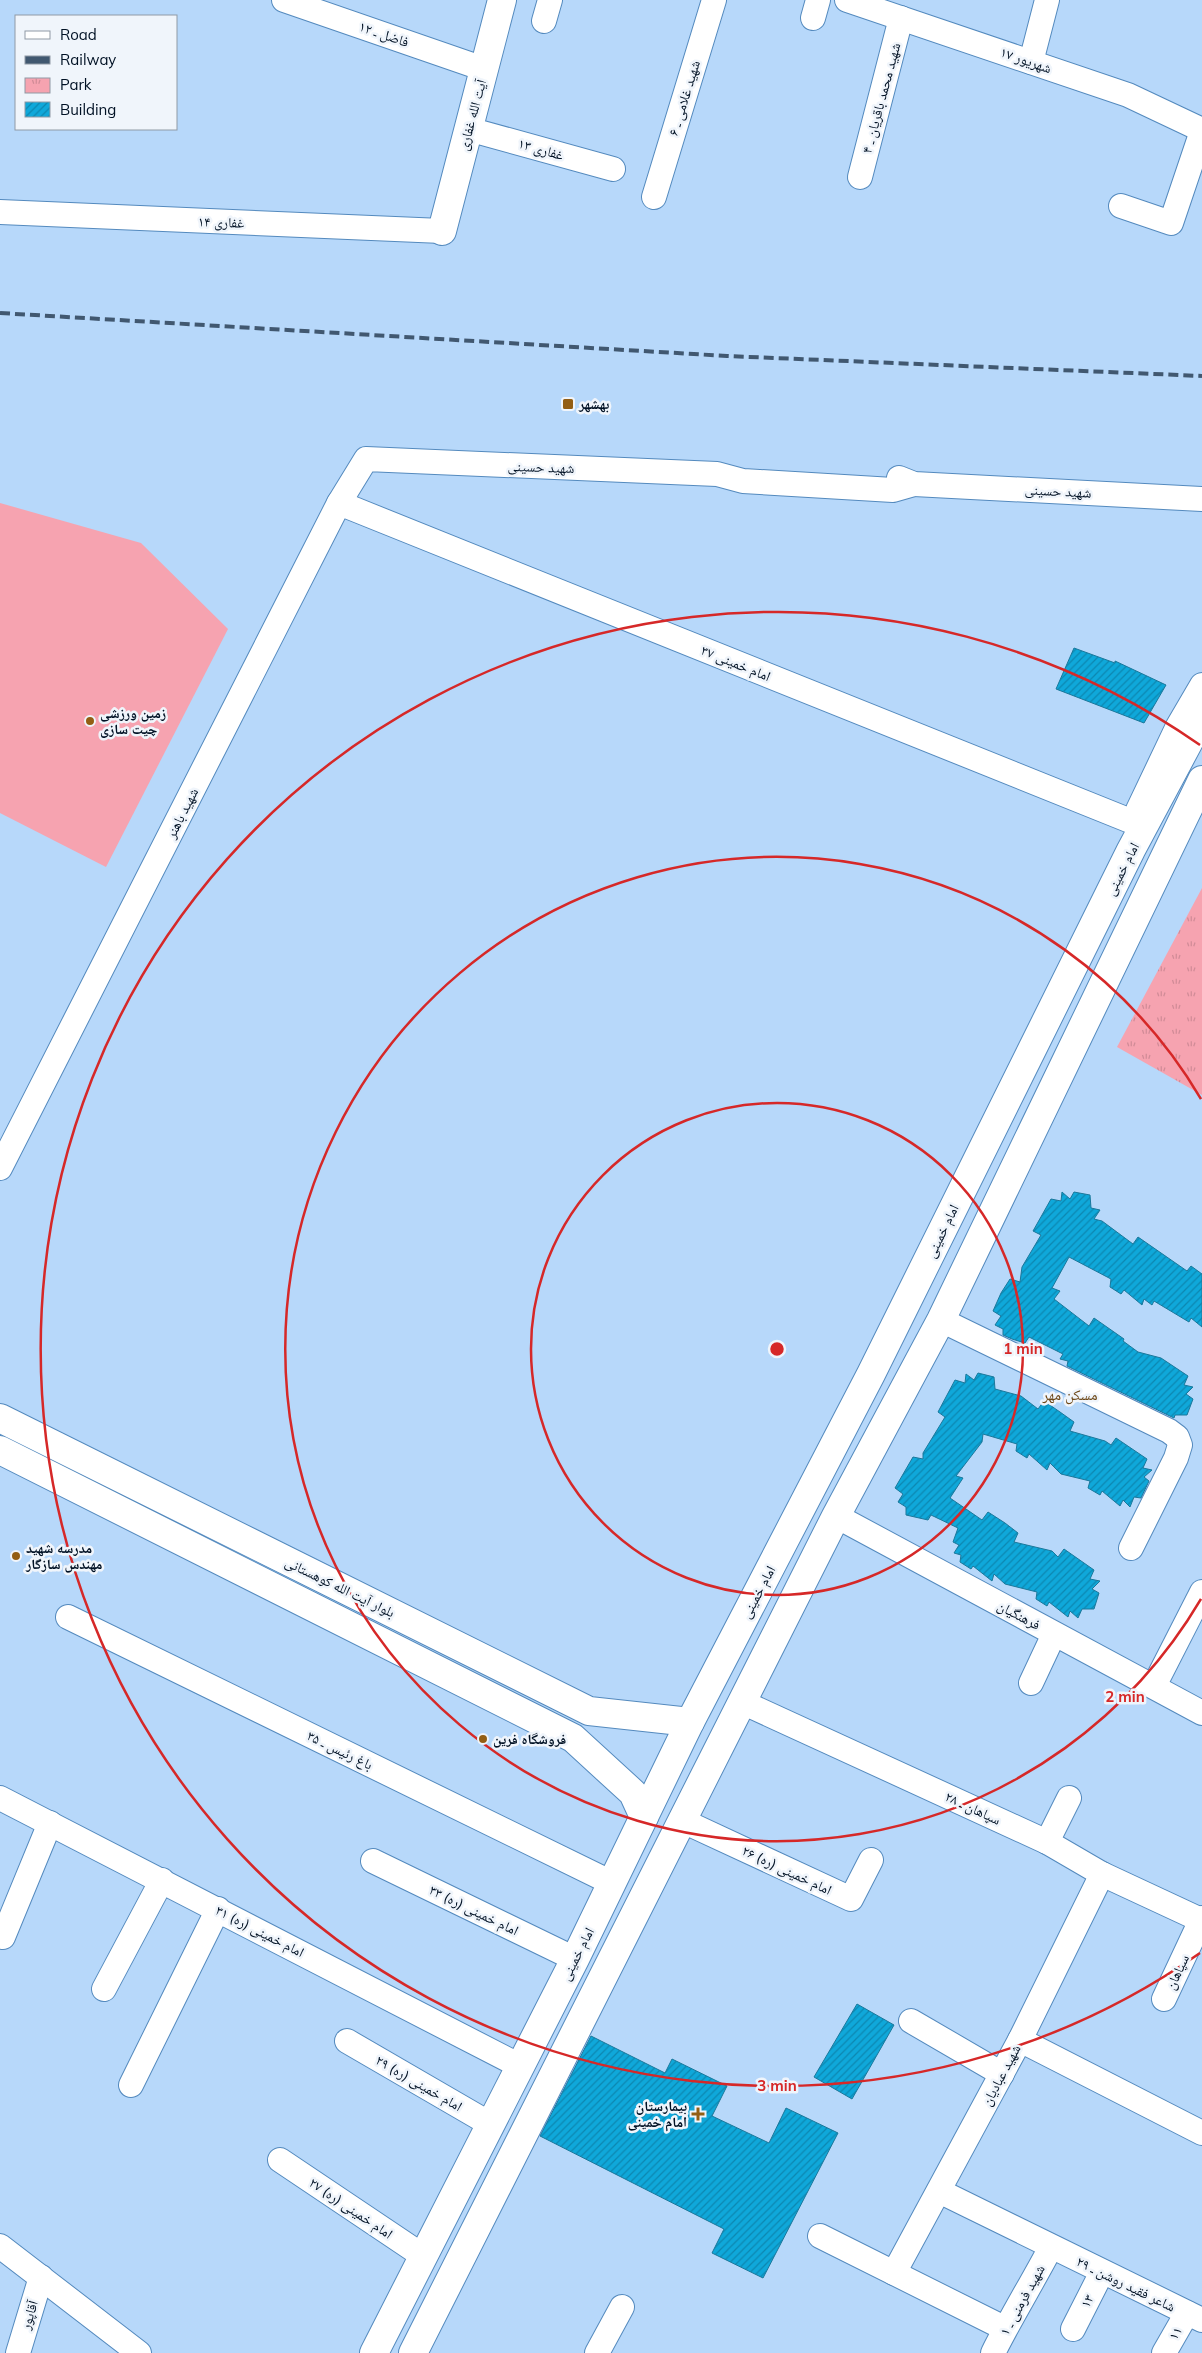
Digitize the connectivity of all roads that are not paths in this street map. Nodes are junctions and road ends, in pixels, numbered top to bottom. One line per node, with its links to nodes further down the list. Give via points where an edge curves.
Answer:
1 (284, 0): 8 (street, فاضل ـ ۱۲)
2 (502, 0): 8 (main road, آیت الله غفاری)
3 (714, 0): 13 (street, شهید غلامی ـ ۶)
4 (847, 0): 6 (street, ۱۷ شهریور)
5 (1047, 0): 7 (street)
6 (891, 10): 7 (street, ۱۷ شهریور); 12 (street, شهید محمد باقریان ـ ۴)
7 (1031, 62): 9 (street, ۱۷ شهریور, via 1128,95)
8 (484, 69): 10 (main road, آیت الله غفاری)
9 (1201, 126): 14 (street, via 1171,223)
10 (468, 129): 11 (street, غفاری ۱۳); 16 (main road, آیت الله غفاری)
11 (613, 169)
12 (860, 177)
13 (654, 197)
14 (1121, 206)
15 (0, 212): 16 (street, غفاری ۱۴)
16 (442, 231)
17 (366, 460): 18 (street, شهید حسینی, via 717,474 743,465 891,474 914,484); 19 (street, شهید باهنر)
18 (1202, 499)
19 (339, 503): 24 (street, امام خمینی ۳۷); 26 (street, شهید باهنر)
20 (1202, 685): 24 (street, via 1178,726)
21 (1202, 717): 24 (main road, امام خمینی)
22 (1202, 780): 25 (main road)
23 (1202, 810): 25 (street, via 1185,844)
24 (1135, 834): 28 (main road, امام خمینی)
25 (1165, 855): 27 (main road)
26 (0, 1168)
27 (941, 1320): 29 (main road); 33 (street, via 1176,1437 1180,1444 1176,1458)
28 (871, 1374): 29 (main road); 42 (main road, امام خمینی)
29 (904, 1392): 32 (main road)
30 (0, 1418): 40 (main road, بلوار آیت الله کوهستانی)
31 (0, 1450): 43 (main road)
32 (836, 1516): 36 (street, فرهنگیان); 39 (main road)
33 (1131, 1548)
34 (1202, 1592): 38 (street)
35 (68, 1618): 54 (street, باغ رئیس ـ ۳۵)
36 (1054, 1634): 37 (street); 38 (street, فرهنگیان)
37 (1030, 1683)
38 (1154, 1686): 41 (street, فرهنگیان)
39 (742, 1702): 47 (main road); 49 (street, سپاهان ـ ۲۸)
40 (588, 1711): 42 (main road, بلوار آیت الله کوهستانی); 43 (main road, via 596,1720 594,1732 585,1740)
41 (1202, 1713)
42 (690, 1722): 46 (main road, امام خمینی)
43 (573, 1738): 46 (main road, via 633,1793)
44 (0, 1798): 48 (street, امام خمینی (ره) ۳۱)
45 (1069, 1798): 49 (street)
46 (644, 1817): 54 (main road, امام خمینی)
47 (683, 1821): 50 (street, امام خمینی (ره) ۲۶, via 851,1900); 85 (main road)
48 (50, 1823): 53 (street, امام خمینی (ره) ۳۱); 57 (street)
49 (1047, 1842): 52 (street, سپاهان ـ ۲۸)
50 (871, 1860)
51 (373, 1861): 58 (street, امام خمینی (ره) ۳۳)
52 (1102, 1874): 56 (street, سپاهان ـ ۲۸); 62 (street, شهید عبادیان)
53 (162, 1880): 55 (street, امام خمینی (ره) ۳۱); 59 (street)
54 (612, 1883): 58 (main road, امام خمینی)
55 (218, 1910): 64 (street, امام خمینی (ره) ۳۱); 66 (street)
56 (1202, 1919): 60 (street, سپاهان)
57 (3, 1937)
58 (575, 1959): 64 (main road, امام خمینی)
59 (104, 1989)
60 (1164, 1998)
61 (911, 2021): 65 (street)
62 (1020, 2040): 65 (street, شهید عبادیان); 68 (street)
63 (347, 2041): 67 (street, امام خمینی (ره) ۲۹)
64 (520, 2066): 67 (main road, امام خمینی)
65 (1002, 2074): 70 (street, شهید عبادیان)
66 (131, 2086)
67 (490, 2124): 74 (main road, امام خمینی)
68 (1202, 2133)
69 (280, 2160): 74 (street, امام خمینی (ره) ۲۷)
70 (939, 2191): 73 (street, شاعر فقید روشن ـ ۲۹); 76 (street, شهید عبادیان)
71 (820, 2236): 76 (street)
72 (0, 2246): 77 (street)
73 (1051, 2247): 75 (street, شاعر فقید روشن ـ ۲۹); 80 (street, شهید فرمنی ـ ۱, via 1018,2309)
74 (423, 2256): 84 (main road, امام خمینی)
75 (1102, 2272): 79 (street, شاعر فقید روشن ـ ۲۹); 81 (street, ۱۳)
76 (894, 2273): 80 (street)
77 (41, 2277): 82 (street, آقاپور); 83 (street)
78 (622, 2307): 86 (street)
79 (1194, 2316): 88 (street, ۱۱)
80 (1004, 2328): 87 (street, شهید فرمنی ـ ۱)
81 (1073, 2329)
82 (18, 2353)
83 (139, 2353)
84 (374, 2353)
85 (413, 2353)
86 (597, 2353)
87 (993, 2353)
88 (1164, 2353)

